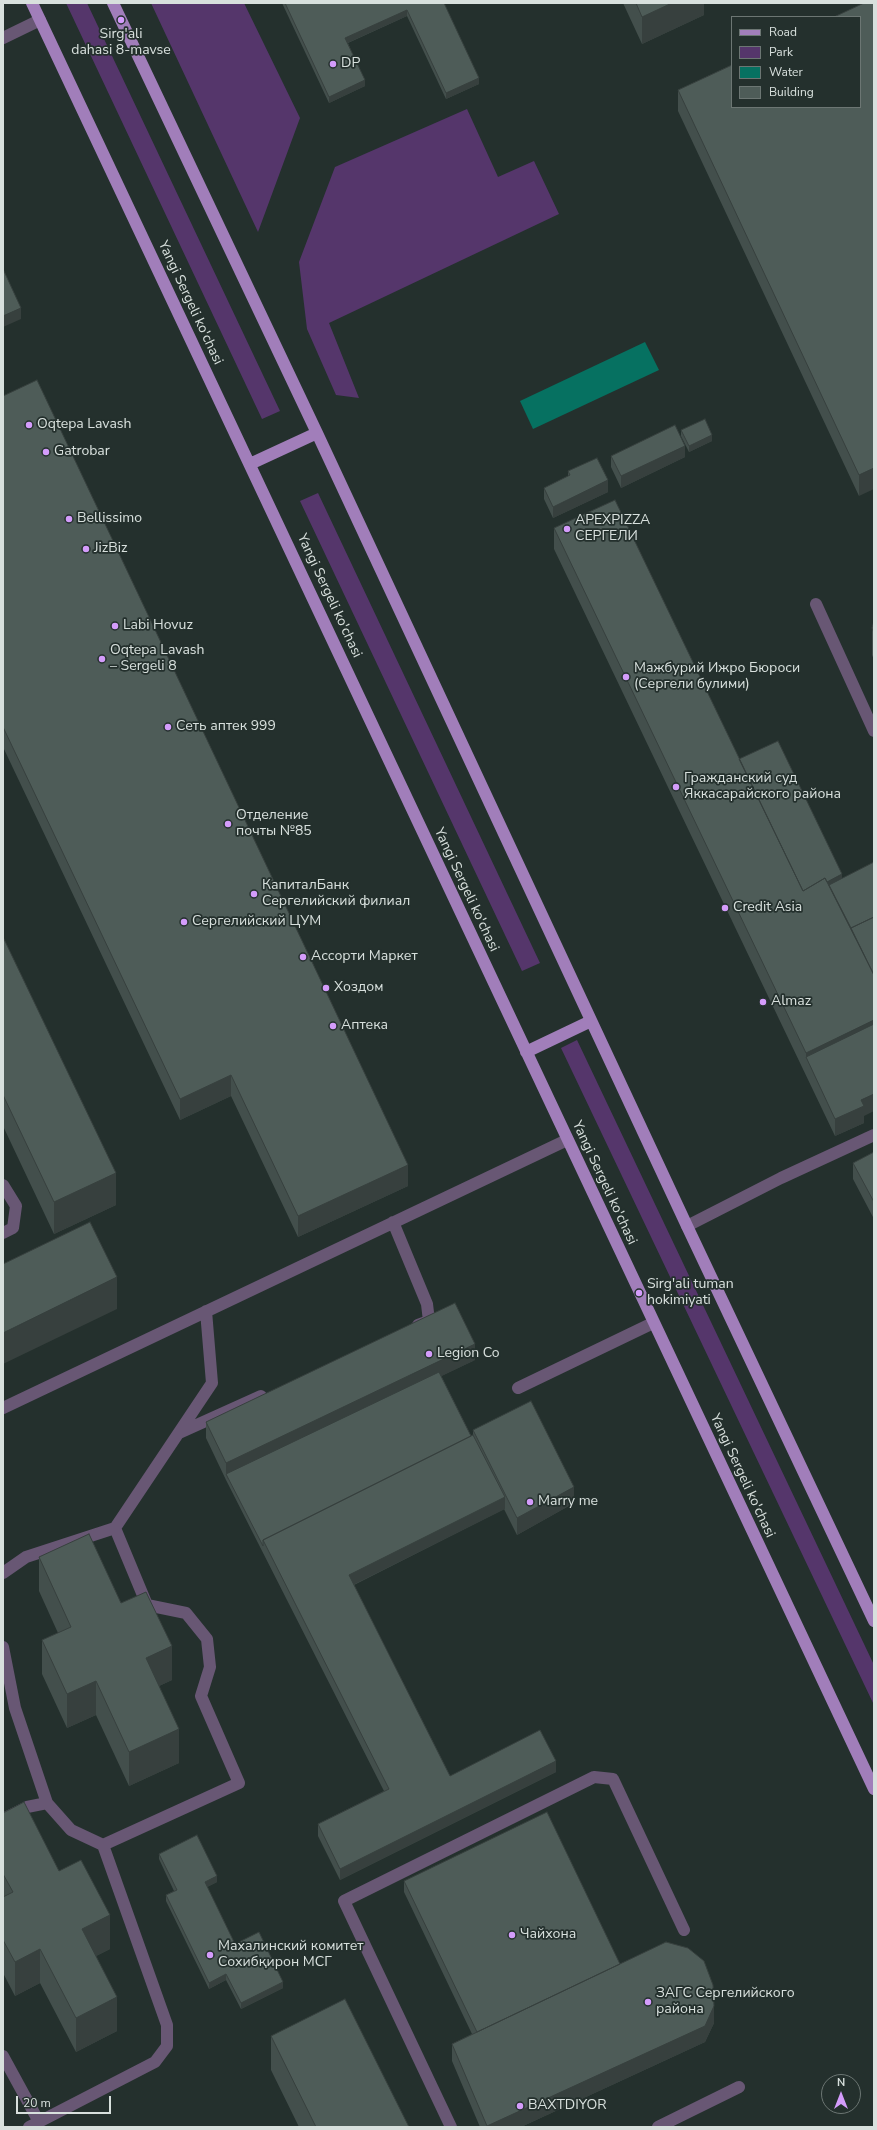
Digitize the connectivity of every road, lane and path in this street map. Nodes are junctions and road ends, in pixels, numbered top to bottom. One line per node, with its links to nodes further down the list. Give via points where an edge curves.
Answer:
1 (32, 3): 3 (main road, Yangi Sergeli ko'chasi)
2 (113, 3): 5 (main road)
3 (40, 20): 4 (lane); 6 (main road, Yangi Sergeli ko'chasi)
4 (3, 38)
5 (317, 433): 6 (main road); 9 (main road)
6 (250, 464): 10 (main road, Yangi Sergeli ko'chasi)
7 (816, 604): 8 (lane)
8 (874, 731)
9 (591, 1021): 10 (main road); 15 (main road)
10 (526, 1052): 12 (main road, Yangi Sergeli ko'chasi)
11 (874, 1135): 15 (lane, via 781,1178)
12 (567, 1140): 14 (lane); 18 (main road, Yangi Sergeli ko'chasi)
13 (3, 1185): 16 (lane, via 16,1206 13,1228)
14 (393, 1222): 17 (lane); 19 (lane, via 427,1304 429,1321)
15 (687, 1226): 26 (main road)
16 (3, 1233)
17 (206, 1311): 22 (lane); 23 (lane, via 212,1383)
18 (653, 1323): 20 (lane); 28 (main road, Yangi Sergeli ko'chasi)
19 (407, 1330)
20 (518, 1388)
21 (271, 1391): 23 (lane)
22 (3, 1408)
23 (178, 1433): 24 (lane)
24 (115, 1528): 25 (lane, via 26,1557); 31 (lane, via 147,1605 186,1613 207,1639 210,1667 201,1696 239,1783)
25 (3, 1573)
26 (874, 1621)
27 (3, 1647): 29 (lane, via 15,1708)
28 (874, 1789)
29 (47, 1803): 30 (lane, via 26,1807); 31 (lane, via 71,1830)
30 (3, 1819)
31 (104, 1845): 35 (lane, via 167,2025 167,2046 155,2062)
32 (684, 1930): 36 (lane, via 613,1779 594,1777 344,1901)
33 (3, 2056): 35 (lane)
34 (739, 2087): 37 (lane)
35 (34, 2125)
36 (451, 2127)
37 (658, 2127)

